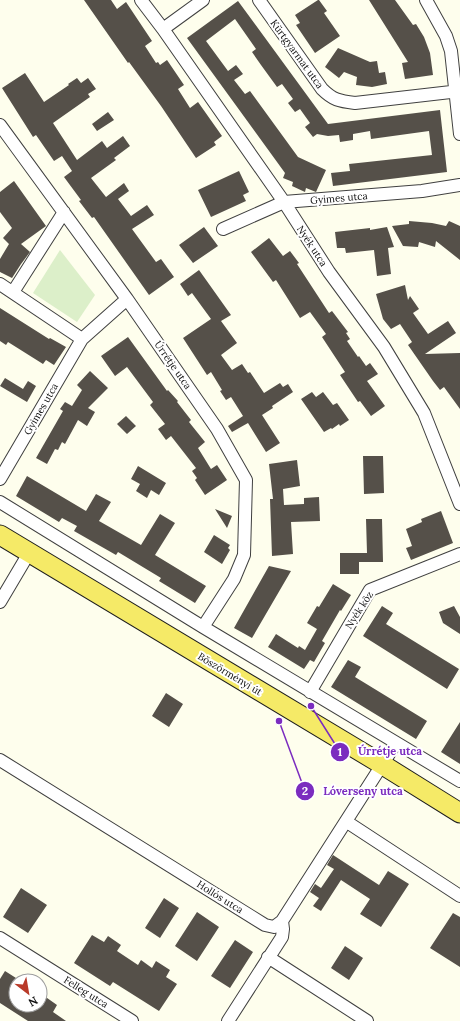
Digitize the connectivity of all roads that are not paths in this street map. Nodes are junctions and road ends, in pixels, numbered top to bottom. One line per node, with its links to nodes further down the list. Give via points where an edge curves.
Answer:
1 (141, 0): 5 (street, Nyék utca)
2 (203, 0): 5 (street)
3 (259, 0): 6 (street, Kürtgyarmat utca, via 331,98 355,103)
4 (426, 0): 6 (street, via 443,30 451,51)
5 (163, 29): 10 (street, Nyék utca)
6 (458, 91): 8 (street)
7 (0, 125): 11 (street, Úrrétje utca)
8 (460, 134)
9 (460, 186): 10 (street, Gyimes utca)
10 (284, 202): 12 (street, Gyimes utca); 19 (street, Nyék utca, via 329,272 384,347 424,413)
11 (64, 212): 14 (street); 15 (street, Úrrétje utca)
12 (223, 228)
13 (0, 284): 14 (street)
14 (13, 292): 16 (street)
15 (127, 299): 16 (street, Gyimes utca); 24 (street, Úrrétje utca, via 217,429 246,480 244,555 234,579)
16 (82, 339): 17 (street, Gyimes utca)
17 (0, 479)
18 (0, 502): 24 (street)
19 (460, 504)
20 (0, 535): 21 (main road, Böszörményi út)
21 (29, 553): 23 (street); 28 (main road, Böszörményi út)
22 (460, 554): 25 (street, Nyék köz, via 370,590)
23 (0, 602)
24 (203, 627): 25 (street)
25 (310, 692): 26 (street)
26 (396, 743): 28 (street); 29 (street)
27 (0, 760): 33 (street, Hollós utca, via 265,925 274,927)
28 (383, 765): 30 (main road, Böszörményi út); 31 (street)
29 (460, 781)
30 (460, 813)
31 (347, 822): 32 (street); 33 (street)
32 (460, 896)
33 (282, 922): 35 (street, via 282,937)
34 (0, 938): 36 (street, Felleg utca)
35 (268, 957): 37 (street); 38 (street)
36 (132, 1021)
37 (228, 1021)
38 (367, 1021)

